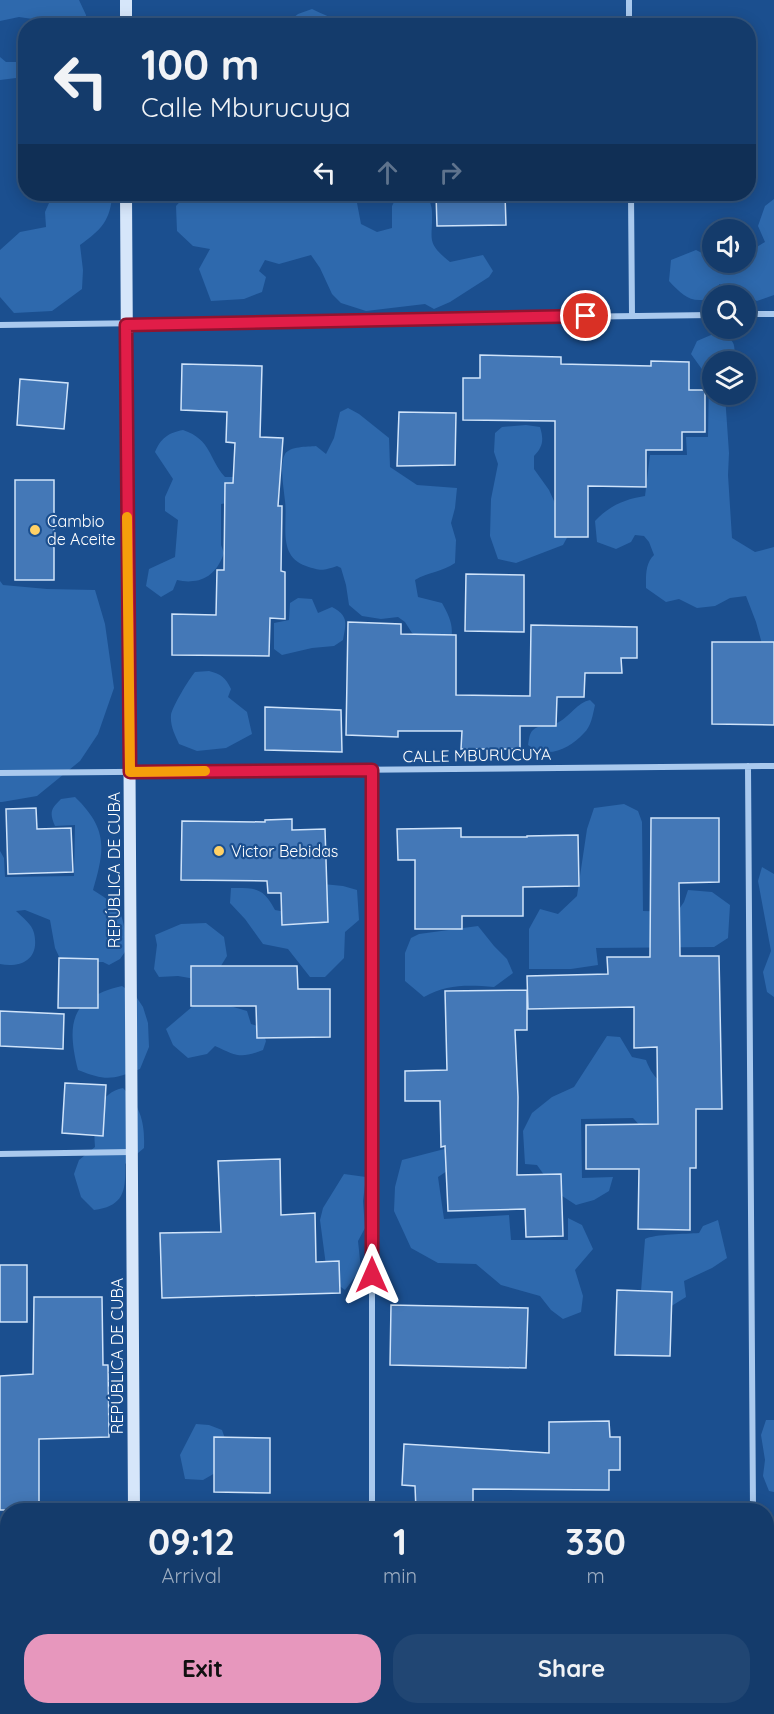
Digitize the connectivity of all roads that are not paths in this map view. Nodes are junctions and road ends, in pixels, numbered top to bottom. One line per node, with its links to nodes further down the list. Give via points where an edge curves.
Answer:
1 (126, 0): 3 (main road)
2 (629, 0): 4 (street)
3 (126, 18)
4 (629, 18)
5 (126, 201): 11 (main road, REPÚBLICA DE CUBA)
6 (631, 201): 9 (street)
7 (756, 314): 8 (street)
8 (774, 314)
9 (632, 315): 10 (street); 11 (street)
10 (702, 315)
11 (126, 325): 12 (street); 16 (main road, REPÚBLICA DE CUBA)
12 (0, 326)
13 (748, 766): 14 (street, CALLE MBURUCUYA); 15 (street, CALLE MBURUCUYA); 22 (street)
14 (774, 766)
15 (372, 770): 16 (street, CALLE MBURUCUYA); 21 (street)
16 (130, 772): 17 (street, CALLE MBURUCUYA); 18 (main road, REPÚBLICA DE CUBA)
17 (0, 773)
18 (132, 1152): 19 (street); 20 (main road, REPÚBLICA DE CUBA)
19 (0, 1154)
20 (134, 1503)
21 (372, 1503)
22 (753, 1503)

